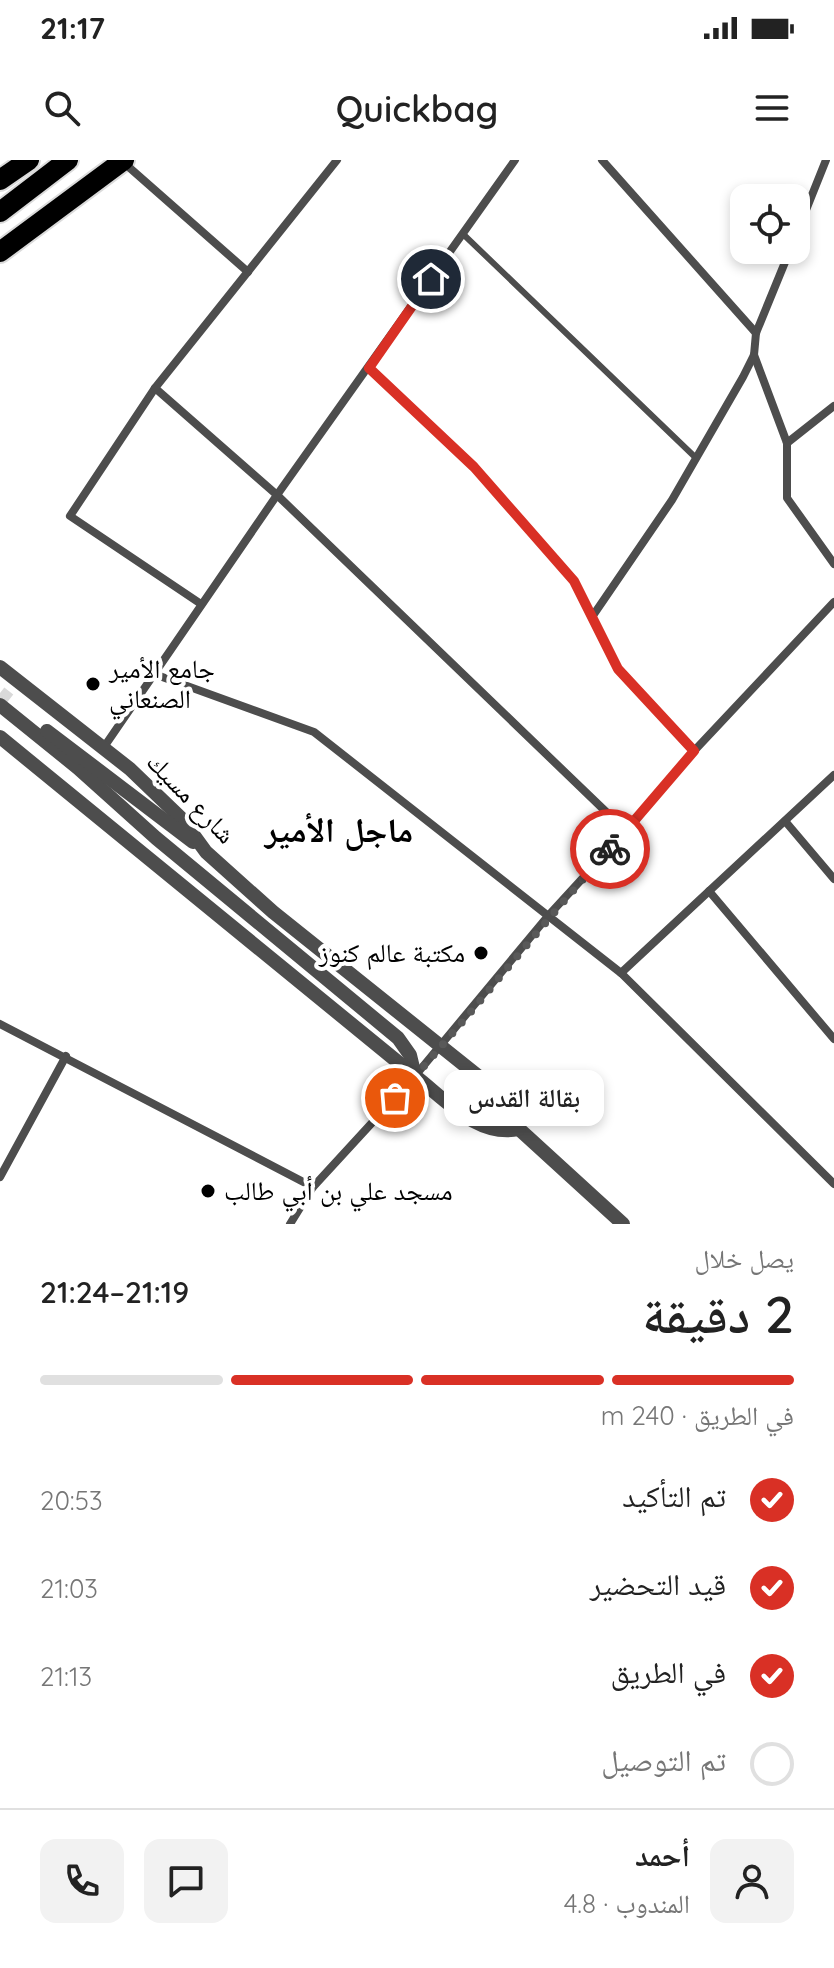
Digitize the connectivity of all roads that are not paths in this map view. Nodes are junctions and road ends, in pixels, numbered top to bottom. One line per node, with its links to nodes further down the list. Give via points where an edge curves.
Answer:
1 (29, 160): 8 (main road)
2 (337, 160): 14 (street)
3 (515, 160): 11 (street)
4 (602, 160): 15 (street)
5 (124, 161): 12 (main road); 14 (street)
6 (825, 161): 9 (street)
7 (60, 165): 10 (main road)
8 (0, 180)
9 (810, 199)
10 (0, 212)
11 (463, 234): 17 (street); 21 (lane)
12 (0, 252)
13 (784, 264): 15 (street)
14 (248, 272): 18 (street)
15 (756, 333): 16 (street)
16 (754, 355): 20 (street); 21 (street)
17 (369, 368): 22 (street); 26 (street, via 474,467 574,581)
18 (155, 388): 22 (street); 25 (street, via 70,516)
19 (834, 406): 20 (street)
20 (787, 443): 23 (street, via 787,498)
21 (696, 458): 26 (street)
22 (277, 495): 25 (street); 35 (street)
23 (834, 564)
24 (834, 602): 32 (street)
25 (201, 604): 28 (street)
26 (592, 617): 32 (street, via 618,669)
27 (0, 667): 31 (street, شارع مسيك)
28 (154, 674): 31 (street); 39 (street, via 314,732)
29 (4, 702): 36 (street); 45 (street, via 156,838 398,1038 410,1055)
30 (0, 737): 45 (street)
31 (104, 747): 36 (street, شارع مسيك, via 182,819)
32 (694, 751): 35 (street)
33 (834, 775): 34 (street)
34 (785, 821): 37 (street); 38 (street)
35 (626, 831): 39 (street)
36 (206, 852): 43 (street, شارع مسيك, via 273,912)
37 (834, 879)
38 (709, 891): 40 (street); 42 (street)
39 (548, 916): 40 (street); 43 (street)
40 (621, 973): 48 (street)
41 (0, 1024): 44 (street)
42 (834, 1039)
43 (442, 1045): 45 (street); 46 (street, شارع مسيك, via 509,1102)
44 (66, 1056): 47 (street); 49 (street)
45 (415, 1076): 46 (street, via 486,1128); 49 (street)
46 (519, 1129): 51 (street, شارع مسيك)
47 (0, 1177)
48 (834, 1184)
49 (313, 1187): 50 (street)
50 (290, 1224)
51 (623, 1224)

